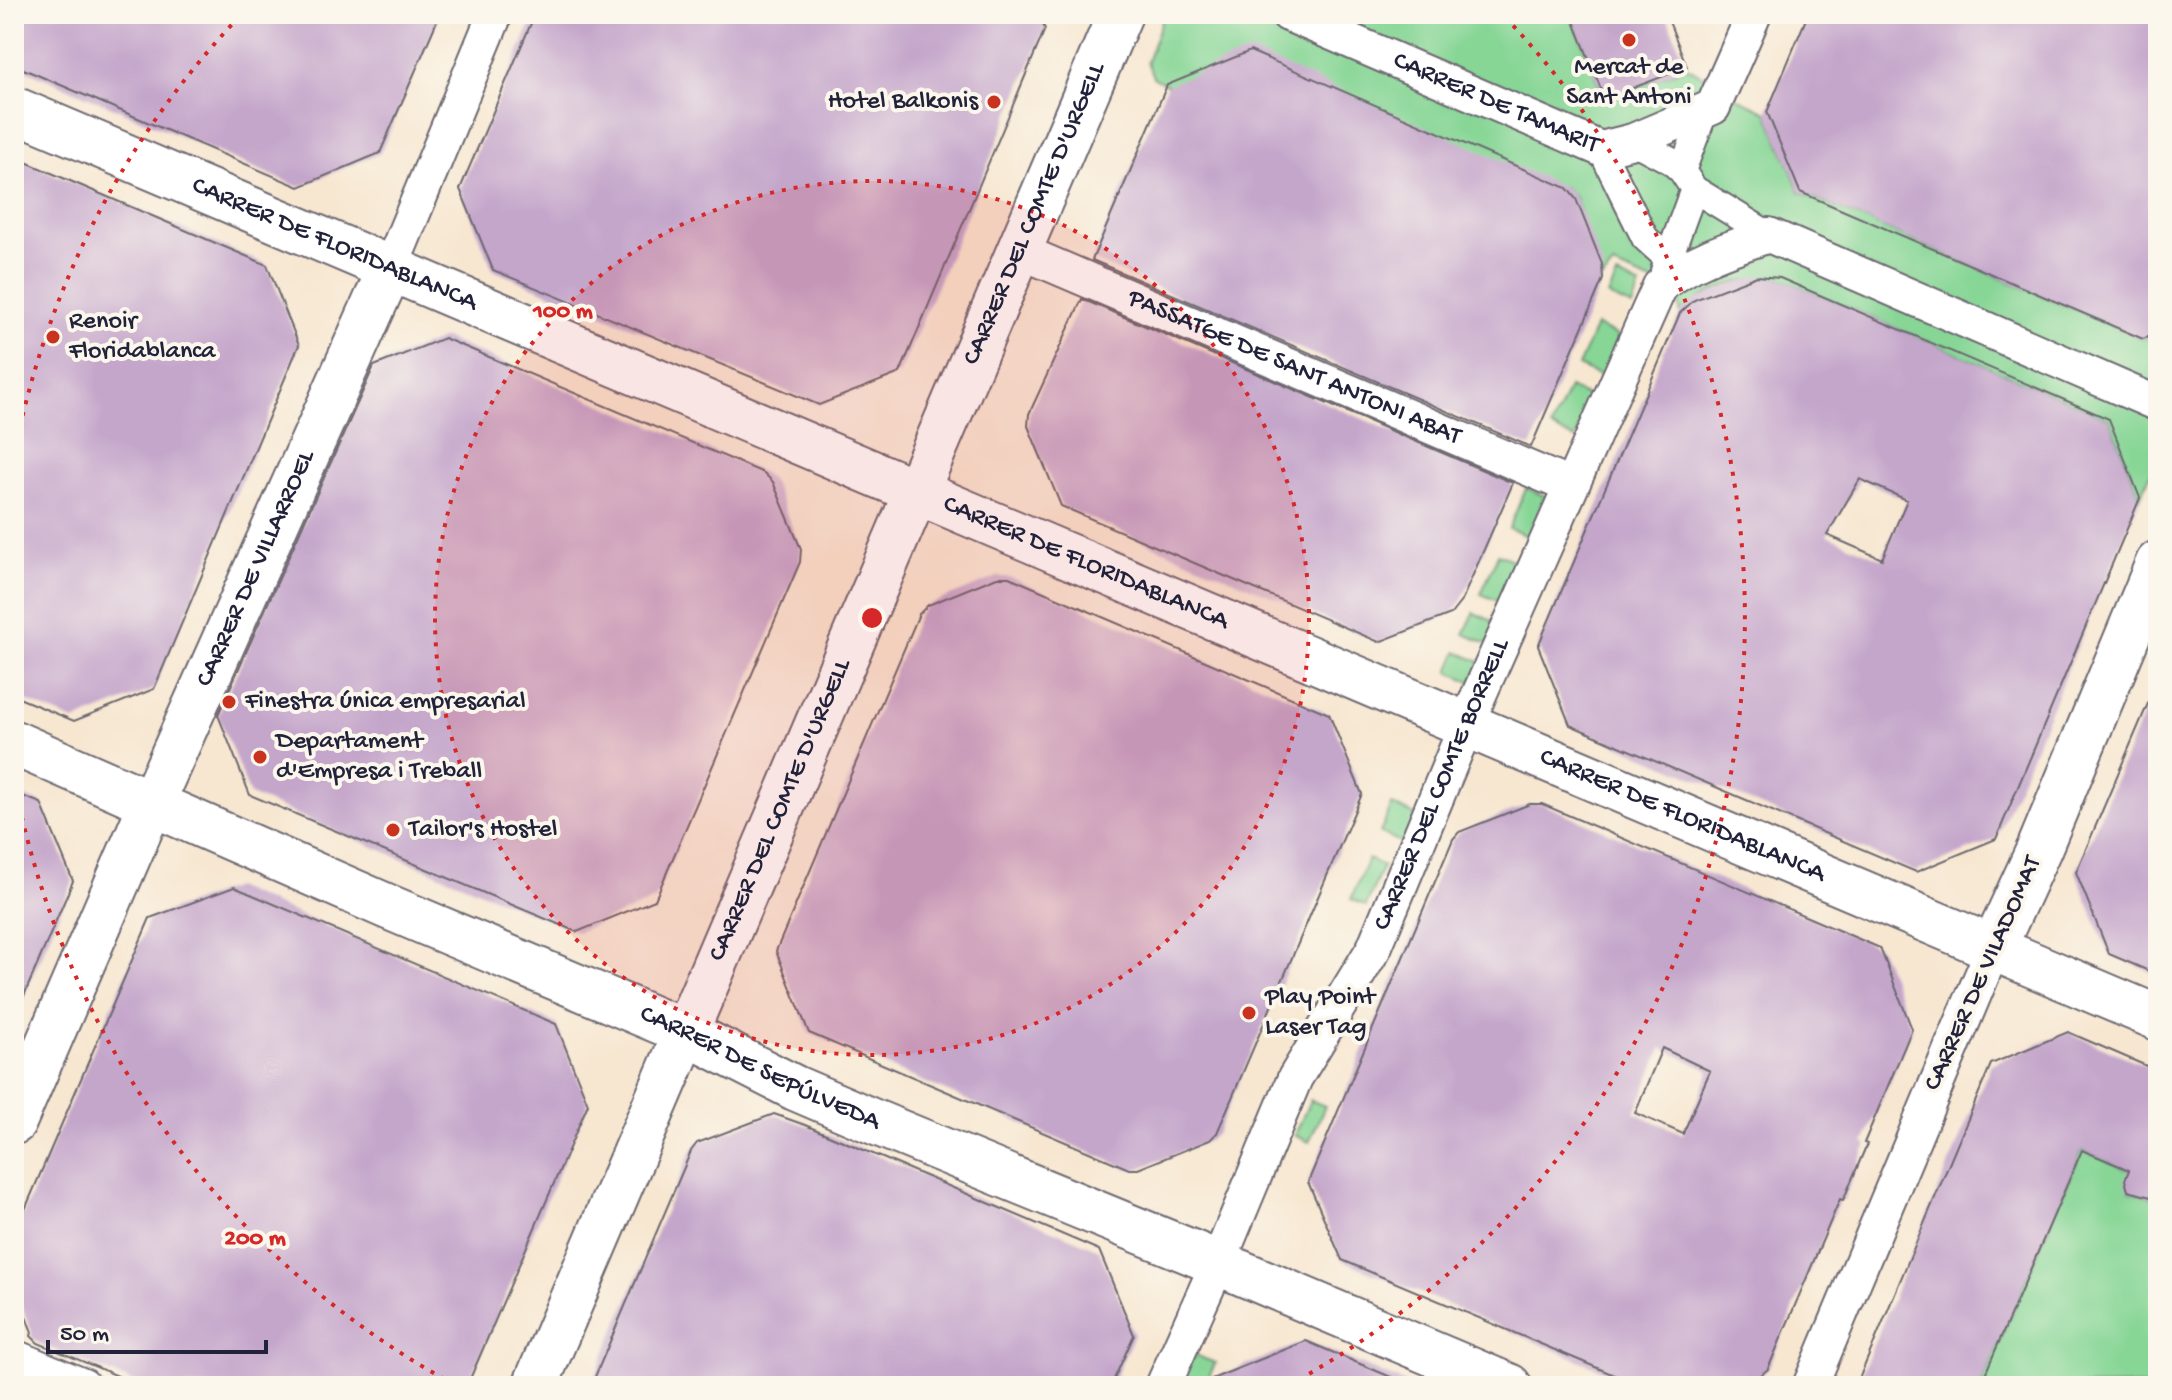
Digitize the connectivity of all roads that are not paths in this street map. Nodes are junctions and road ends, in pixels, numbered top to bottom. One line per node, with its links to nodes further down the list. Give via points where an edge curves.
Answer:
1 (495, 14): 11 (street, CARRER DE VILLARROEL)
2 (1120, 14): 10 (street, CARRER DEL COMTE D'URGELL)
3 (1288, 14): 7 (street, CARRER DE TAMARIT)
4 (1754, 14): 6 (street, via 1713,107)
5 (14, 109): 11 (street, CARRER DE FLORIDABLANCA)
6 (1705, 110): 7 (street, CARRER DE TAMARIT); 8 (street)
7 (1617, 145): 8 (street, via 1671,161); 12 (street, via 1645,238)
8 (1688, 180): 9 (street); 12 (street)
9 (1769, 235): 12 (street, via 1714,254 1671,277); 13 (street)
10 (1020, 251): 14 (street, PASSATGE DE SANT ANTONI ABAT); 15 (street, CARRER DEL COMTE D'URGELL)
11 (390, 269): 15 (street, CARRER DE FLORIDABLANCA); 19 (street, CARRER DE VILLARROEL)
12 (1664, 272): 14 (street, CARRER DEL COMTE BORRELL)
13 (2158, 404)
14 (1570, 486): 17 (street, CARRER DEL COMTE BORRELL)
15 (917, 492): 17 (street, CARRER DE FLORIDABLANCA); 22 (street, CARRER DEL COMTE D'URGELL)
16 (2158, 563): 20 (street, CARRER DE VILADOMAT)
17 (1466, 725): 20 (street, CARRER DE FLORIDABLANCA); 24 (street, CARRER DEL COMTE BORRELL, via 1374,948 1295,1078)
18 (14, 743): 19 (street, CARRER DE SEPÚLVEDA)
19 (152, 802): 22 (street, CARRER DE SEPÚLVEDA); 23 (street, CARRER DE VILLARROEL)
20 (1993, 949): 21 (street, CARRER DE FLORIDABLANCA); 30 (street, CARRER DE VILADOMAT)
21 (2158, 1018)
22 (685, 1032): 24 (street, CARRER DE SEPÚLVEDA, via 795,1088); 27 (street, CARRER DEL COMTE D'URGELL)
23 (14, 1122)
24 (1218, 1263): 28 (street, CARRER DEL COMTE BORRELL); 29 (street, CARRER DE SEPÚLVEDA)
25 (14, 1357): 26 (street)
26 (83, 1386)
27 (535, 1386)
28 (1163, 1386)
29 (1509, 1386)
30 (1810, 1386)

